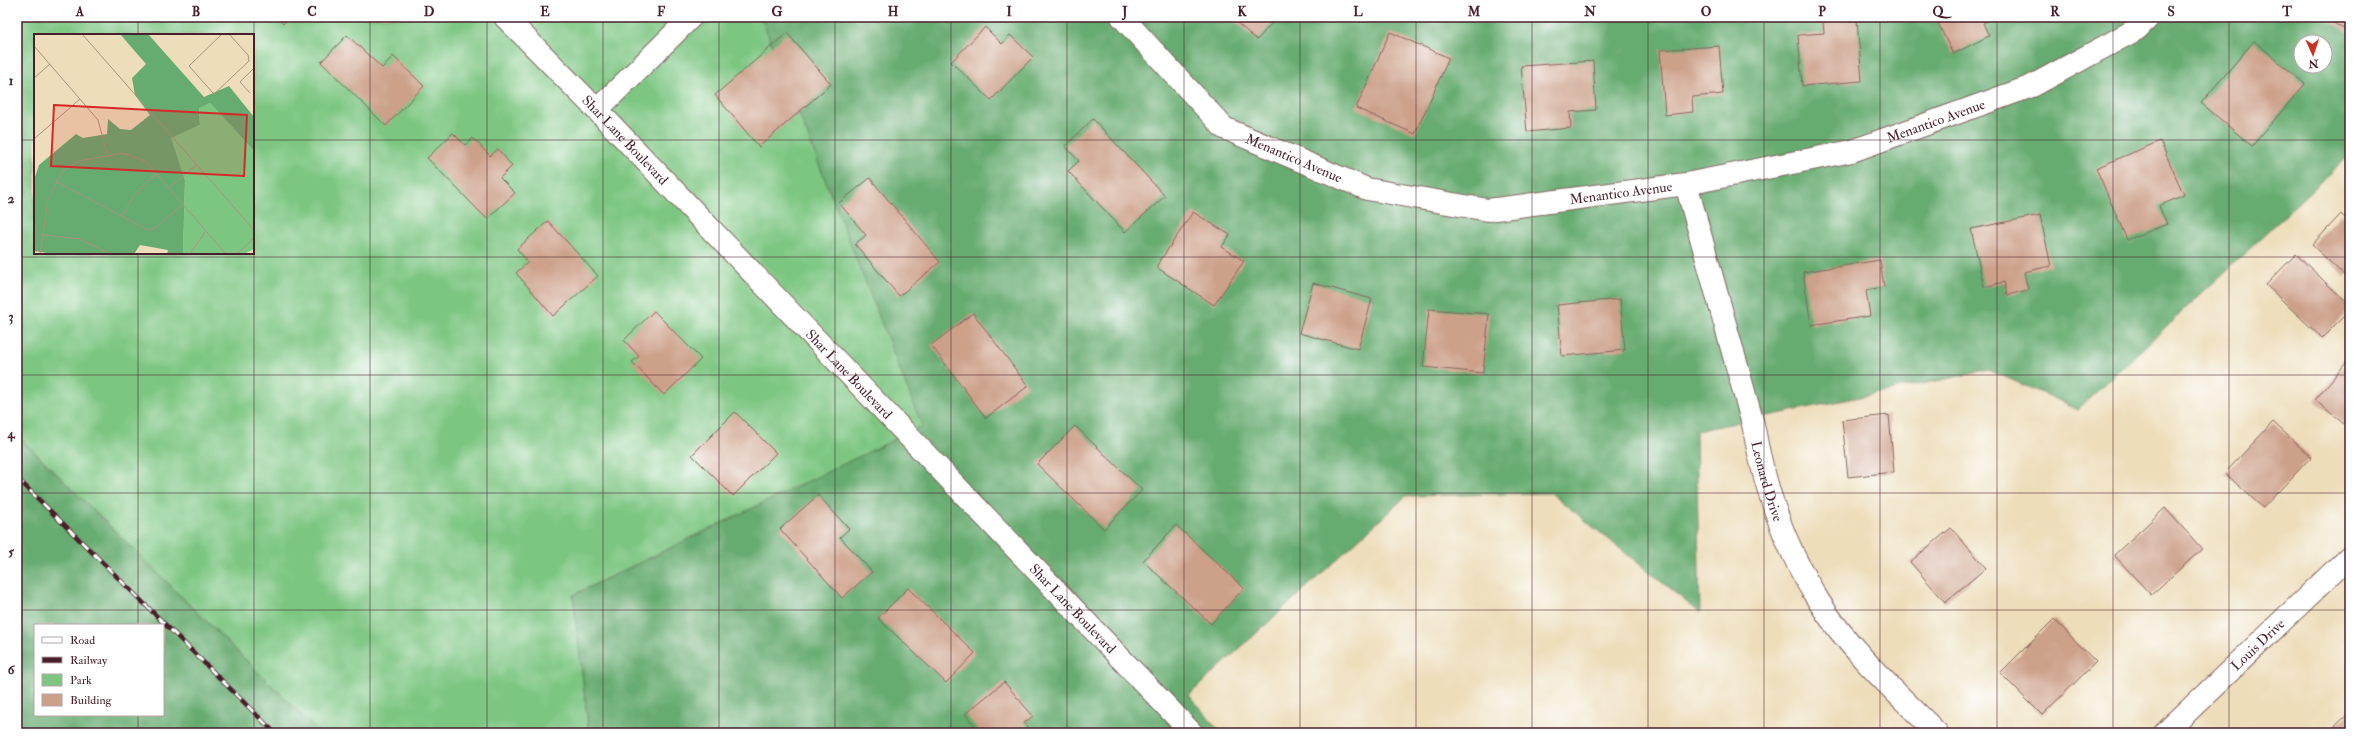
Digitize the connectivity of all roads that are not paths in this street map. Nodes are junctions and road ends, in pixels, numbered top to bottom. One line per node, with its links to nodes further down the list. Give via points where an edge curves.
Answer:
1 (505, 17): 5 (street, Shar Lane Boulevard)
2 (691, 17): 5 (street)
3 (1122, 17): 6 (street, Menantico Avenue, via 1224,128 1367,189 1488,210)
4 (2149, 17): 6 (street, Menantico Avenue, via 2137,29 2032,86 1890,138 1852,151)
5 (597, 110): 8 (street, Shar Lane Boulevard)
6 (1686, 184): 9 (street, Leonard Drive, via 1778,522 1823,606 1852,644)
7 (2350, 556): 10 (street, Louis Drive)
8 (1192, 733)
9 (1937, 733)
10 (2165, 733)

